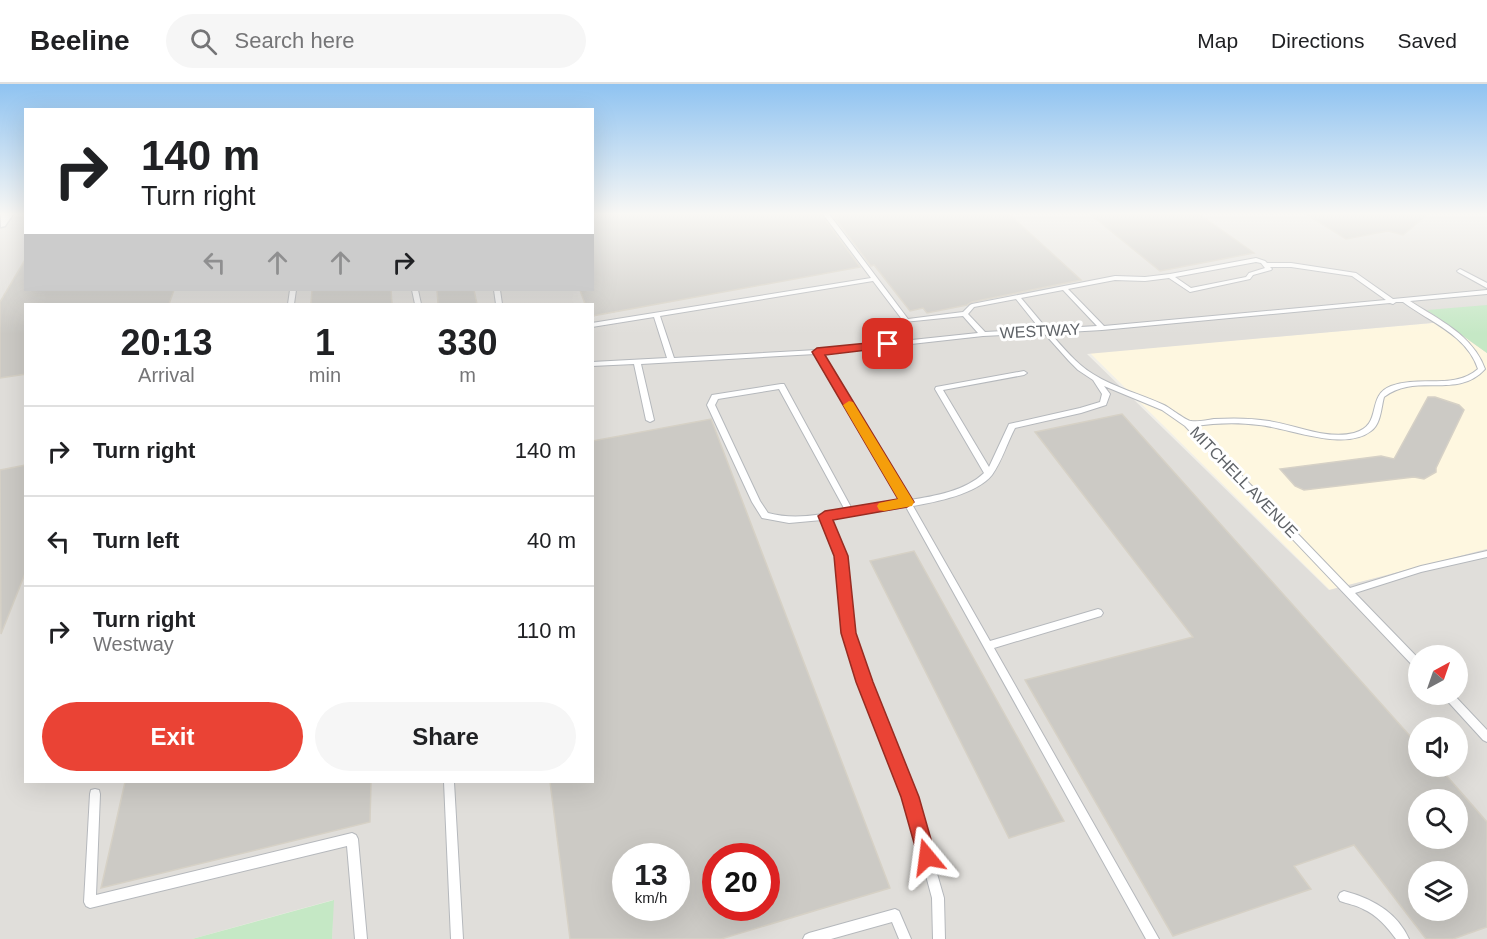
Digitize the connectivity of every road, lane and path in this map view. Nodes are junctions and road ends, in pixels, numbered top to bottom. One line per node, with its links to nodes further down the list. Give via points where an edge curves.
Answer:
1 (856, 254): 5 (lane)
2 (1266, 265): 4 (lane, via 1256,260); 4 (lane, via 1268,270 1248,278 1190,290); 11 (lane, via 1354,274)
3 (1460, 271): 6 (lane)
4 (1170, 276): 7 (lane, via 1119,278)
5 (875, 279): 12 (lane, via 906,321); 13 (lane)
6 (1487, 286)
7 (1064, 288): 9 (lane); 15 (lane)
8 (1487, 292): 10 (lane, WESTWAY)
9 (1017, 297): 12 (lane, via 972,306); 16 (lane, MITCHELL AVENUE)
10 (1405, 301): 11 (lane, WESTWAY); 23 (lane, via 1461,338 1480,357 1482,369)
11 (1393, 302): 15 (lane, WESTWAY)
12 (965, 314): 17 (lane)
13 (657, 315): 14 (lane); 19 (lane)
14 (594, 325)
15 (1102, 328): 16 (lane, WESTWAY)
16 (1047, 331): 17 (lane, WESTWAY); 25 (lane, MITCHELL AVENUE, via 1077,367)
17 (983, 334): 18 (lane, WESTWAY)
18 (817, 352): 19 (lane, WESTWAY); 29 (lane)
19 (671, 360): 20 (lane, WESTWAY)
20 (637, 362): 21 (lane, WESTWAY); 26 (lane)
21 (594, 364)
22 (1023, 374): 28 (lane, via 939,389)
23 (1477, 375): 24 (lane); 27 (lane, via 1456,382 1392,388 1381,396 1376,419 1369,429 1355,435 1337,437 1261,422)
24 (1487, 378)
25 (1096, 379): 27 (lane, MITCHELL AVENUE, via 1161,404); 28 (lane, via 1106,394 1103,403 1011,426)
26 (650, 420)
27 (1188, 424): 33 (lane, MITCHELL AVENUE)
28 (988, 473): 29 (lane, via 960,492)
29 (907, 502): 30 (lane); 35 (lane)
30 (850, 512): 31 (lane); 31 (lane, via 781,386 715,397 711,405 765,516 795,520)
31 (825, 516): 46 (lane, via 841,556 849,633 910,797 935,886)
32 (1487, 554): 33 (lane)
33 (1348, 592): 36 (lane, MITCHELL AVENUE)
34 (1098, 613): 35 (lane)
35 (988, 646): 47 (lane)
36 (1408, 655)
37 (1456, 705): 38 (lane)
38 (1487, 737)
39 (449, 783): 43 (lane)
40 (95, 794): 42 (lane, via 90,902 352,839)
41 (1344, 897): 48 (lane, via 1367,902 1387,918)
42 (361, 939)
43 (457, 939)
44 (809, 939): 45 (lane, via 895,915)
45 (905, 939)
46 (939, 939)
47 (1153, 939)
48 (1403, 939)

